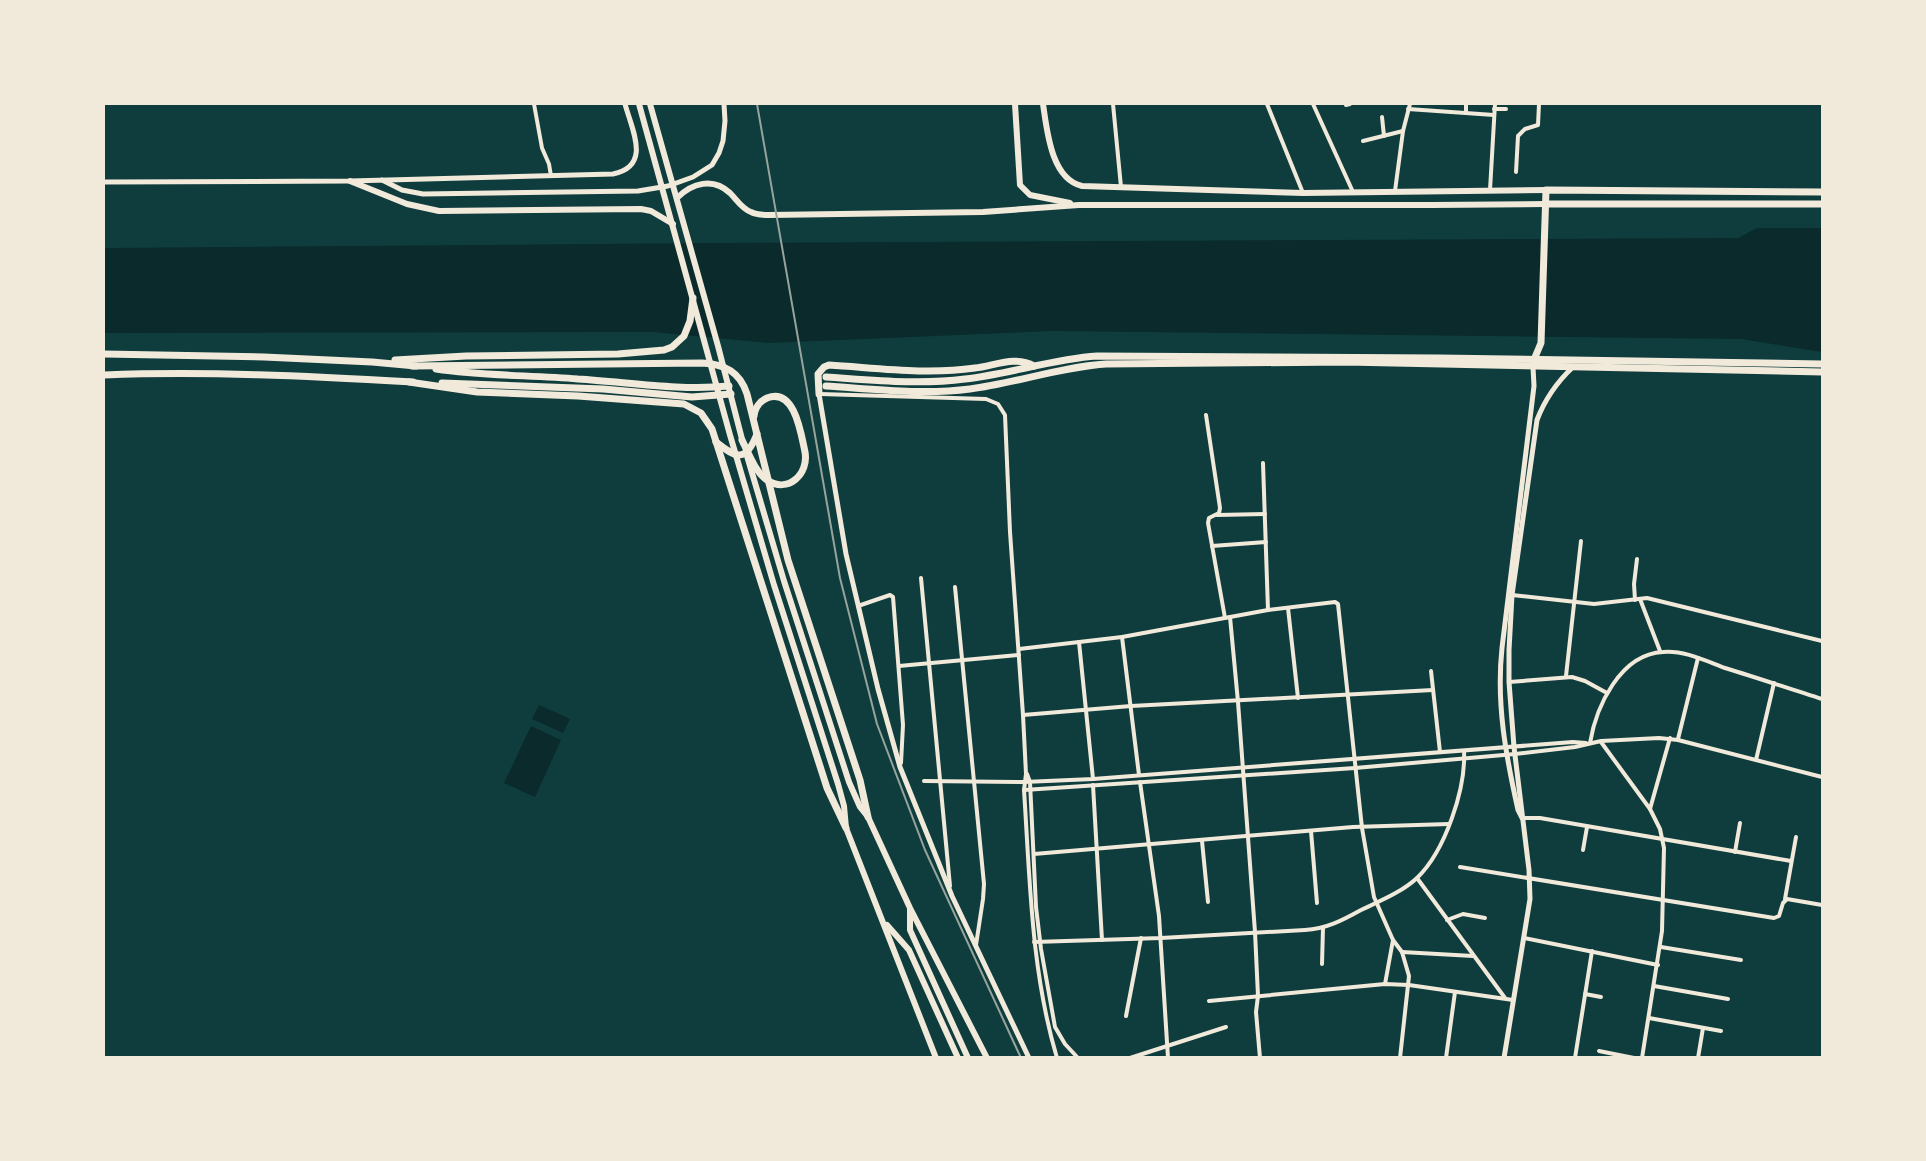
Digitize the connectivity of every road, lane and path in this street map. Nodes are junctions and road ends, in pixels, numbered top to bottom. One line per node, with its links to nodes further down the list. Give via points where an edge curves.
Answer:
1 (534, 104): 25 (street)
2 (625, 104): 25 (street, via 637,148 633,165 613,174)
3 (639, 104): 42 (main road)
4 (650, 104): 37 (main road)
5 (724, 104): 26 (street, via 723,141 712,165 693,177 654,189 423,194)
6 (1015, 104): 40 (main road, via 1020,185 1030,195)
7 (1042, 104): 29 (main road, via 1055,160 1066,179 1082,186)
8 (1113, 104): 29 (street)
9 (1267, 104): 36 (street)
10 (1313, 104): 33 (street)
11 (1439, 104): 17 (street)
12 (1466, 104): 18 (street)
13 (1539, 104): 24 (street, via 1538,125 1518,136)
14 (1409, 106): 17 (street); 21 (street)
15 (1494, 106): 16 (street); 19 (street)
16 (1506, 109)
17 (1438, 111): 18 (street)
18 (1466, 113): 19 (street)
19 (1494, 115): 30 (street)
20 (1382, 117): 22 (street)
21 (1403, 131): 22 (street); 34 (street)
22 (1384, 136): 23 (street)
23 (1363, 141)
24 (1516, 172)
25 (552, 176): 26 (street)
26 (381, 180): 27 (street)
27 (350, 181): 28 (street); 42 (main road, via 417,207 439,211 641,209)
28 (104, 182)
29 (1121, 187): 36 (main road)
30 (1490, 190): 31 (main road); 35 (main road)
31 (1546, 190): 32 (main road); 38 (main road)
32 (1822, 192)
33 (1354, 193): 34 (main road); 36 (main road)
34 (1395, 193): 35 (main road)
35 (1431, 193): 41 (main road)
36 (1303, 194)
37 (677, 198): 40 (main road, via 694,185 717,185 744,208 759,215 983,212); 63 (main road)
38 (1545, 204): 39 (main road); 41 (main road); 44 (main road)
39 (1822, 204)
40 (1080, 205): 41 (main road)
41 (1432, 205)
42 (673, 224): 43 (main road)
43 (693, 298): 48 (main road, via 688,329 679,342 664,350); 140 (main road, via 774,585 838,784)
44 (1541, 343): 46 (main road); 49 (main road)
45 (104, 354): 48 (main road)
46 (1551, 360): 49 (main road); 50 (main road)
47 (1457, 361): 49 (main road); 52 (main road, via 1097,356); 58 (main road, via 1106,364 954,391)
48 (372, 362): 51 (main road)
49 (1533, 363): 53 (main road); 108 (street, via 1533,395 1500,664)
50 (1822, 364)
51 (412, 366): 57 (main road, via 472,374 730,390 692,397); 61 (main road, via 720,365 735,372 744,385)
52 (1034, 366): 56 (main road, via 942,381); 59 (main road, via 1017,360 956,370 919,371 830,365 818,374)
53 (1573, 367): 54 (main road); 74 (street, via 1553,389 1537,420)
54 (1822, 372)
55 (104, 375): 57 (main road, via 246,373)
56 (826, 377)
57 (410, 382): 64 (main road, via 477,392 586,396 690,406 709,423)
58 (826, 386)
59 (819, 394): 77 (street); 84 (street, via 986,399 1003,409)
60 (1206, 415): 67 (street, via 1220,508)
61 (753, 419): 62 (main road); 63 (main road, via 754,411 764,400 784,399 793,408 803,443 804,470 791,483 767,481)
62 (757, 434): 64 (main road, via 752,447 741,456 733,455); 135 (main road, via 788,560 860,780)
63 (742, 440): 135 (main road, via 849,782)
64 (716, 442): 140 (main road, via 827,788)
65 (1263, 463): 66 (street)
66 (1265, 514): 67 (street); 69 (street)
67 (1217, 515): 70 (street, via 1208,520)
68 (1581, 541): 76 (street)
69 (1266, 542): 70 (street); 79 (street)
70 (1212, 546): 80 (street)
71 (1637, 559): 75 (street)
72 (921, 578): 89 (street)
73 (955, 587): 88 (street)
74 (1512, 594): 76 (street); 93 (street)
75 (1637, 599): 76 (street); 82 (street, via 1656,600); 85 (street)
76 (1574, 603): 92 (street)
77 (857, 606): 90 (street, via 892,595); 117 (street)
78 (1288, 608): 79 (street); 97 (street, via 1335,602 1339,605); 98 (street)
79 (1268, 610): 80 (street)
80 (1227, 617): 81 (street); 100 (street)
81 (1122, 637): 83 (street); 101 (street)
82 (1822, 641)
83 (1079, 642): 84 (street); 102 (street)
84 (1019, 649): 86 (street)
85 (1660, 651): 87 (street); 96 (street, via 1640,659)
86 (1019, 655): 88 (street); 103 (street)
87 (1698, 658): 94 (street); 105 (street)
88 (961, 660): 89 (street); 127 (street)
89 (928, 663): 90 (street); 126 (street)
90 (899, 666): 117 (street, via 904,734)
91 (1431, 671): 95 (street)
92 (1566, 676): 93 (street); 96 (street, via 1579,678)
93 (1509, 682): 109 (street)
94 (1774, 684): 99 (street); 116 (street)
95 (1433, 690): 97 (street); 111 (street)
96 (1607, 693): 107 (street)
97 (1348, 695): 98 (street); 115 (street)
98 (1298, 698): 100 (street)
99 (1822, 699)
100 (1238, 702): 101 (street); 119 (street)
101 (1131, 706): 102 (street); 121 (street)
102 (1086, 709): 103 (street); 124 (street)
103 (1023, 716): 120 (street)
104 (1670, 738): 105 (street); 106 (street); 134 (street)
105 (1678, 740): 116 (street)
106 (1601, 741): 107 (street); 134 (street)
107 (1588, 743): 109 (street); 112 (street)
108 (1504, 747): 109 (street); 110 (street); 113 (street)
109 (1514, 747): 112 (street)
110 (1464, 751): 111 (street); 114 (street)
111 (1440, 752): 115 (street)
112 (1515, 754): 113 (street); 136 (street)
113 (1506, 755): 114 (street); 136 (street)
114 (1464, 758): 118 (street); 138 (street)
115 (1354, 760): 118 (street); 119 (street)
116 (1756, 760): 123 (street)
117 (900, 767): 156 (street)
118 (1355, 768): 122 (street); 141 (street)
119 (1243, 769): 121 (street); 122 (street)
120 (1026, 774): 128 (street); 129 (street)
121 (1139, 775): 124 (street)
122 (1243, 777): 130 (street); 143 (street)
123 (1822, 777)
124 (1093, 779): 129 (street)
125 (924, 781): 126 (street)
126 (940, 781): 127 (street); 156 (street)
127 (974, 782): 128 (street); 177 (street, via 984,891)
128 (1024, 782): 129 (street); 132 (street)
129 (1030, 782): 133 (street)
130 (1140, 782): 131 (street); 147 (street)
131 (1092, 785): 133 (street); 148 (street)
132 (1024, 790): 133 (street); 174 (street)
133 (1030, 790): 151 (street)
134 (1650, 809): 145 (street)
135 (868, 817): 163 (main road)
136 (1522, 818): 139 (street); 155 (street)
137 (1740, 823): 150 (street)
138 (1449, 824): 141 (street); 154 (street, via 1430,862)
139 (1587, 827): 145 (street); 149 (street)
140 (846, 828): 166 (main road)
141 (1362, 828): 142 (street); 161 (street)
142 (1311, 831): 143 (street); 160 (street)
143 (1247, 837): 146 (street); 168 (street)
144 (1796, 837): 152 (street)
145 (1663, 840): 150 (street); 157 (street)
146 (1202, 841): 147 (street); 159 (street)
147 (1149, 846): 148 (street); 170 (street)
148 (1097, 850): 151 (street); 172 (street)
149 (1583, 850)
150 (1735, 852): 152 (street)
151 (1034, 854): 175 (street)
152 (1791, 861): 158 (street)
153 (1460, 867): 155 (street)
154 (1417, 878): 161 (street); 165 (street)
155 (1530, 879): 157 (street); 171 (street)
156 (952, 896): 177 (street)
157 (1664, 900): 158 (street, via 1774,918 1779,916); 176 (street)
158 (1785, 900): 162 (street)
159 (1208, 902)
160 (1317, 903)
161 (1376, 903): 167 (street); 173 (street)
162 (1822, 905)
163 (910, 908): 204 (main road, via 910,930); 205 (main road)
164 (1485, 918): 165 (street, via 1463,914)
165 (1447, 920): 180 (street)
166 (884, 922): 202 (main road); 203 (main road, via 909,950)
167 (1323, 928): 168 (street); 182 (street)
168 (1255, 932): 170 (street); 189 (street)
169 (1141, 938): 170 (street); 172 (street); 195 (street)
170 (1161, 938): 200 (street)
171 (1524, 938): 178 (street); 193 (street)
172 (1102, 940): 175 (street)
173 (1393, 940): 179 (street); 184 (street)
174 (1034, 942): 175 (street); 207 (street)
175 (1040, 942): 208 (street, via 1055,1027)
176 (1660, 947): 181 (street); 183 (street)
177 (976, 949): 206 (street)
178 (1592, 951): 183 (street); 188 (street)
179 (1402, 952): 180 (street); 185 (street)
180 (1474, 956): 191 (street)
181 (1741, 960)
182 (1322, 963)
183 (1658, 964): 186 (street)
184 (1385, 984): 185 (street); 189 (street)
185 (1409, 985): 187 (street); 212 (street)
186 (1654, 986): 192 (street); 196 (street)
187 (1455, 992): 191 (street); 213 (street)
188 (1586, 994): 190 (street); 215 (street)
189 (1258, 996): 194 (street); 211 (street)
190 (1601, 997)
191 (1505, 999): 193 (street)
192 (1728, 999)
193 (1513, 1000): 214 (street)
194 (1209, 1001)
195 (1126, 1016)
196 (1649, 1017): 198 (street); 217 (street)
197 (1227, 1028): 200 (street)
198 (1703, 1028): 199 (street); 218 (street)
199 (1721, 1031)
200 (1167, 1047): 209 (street); 210 (street)
201 (1599, 1051): 216 (street)
202 (936, 1058)
203 (957, 1058)
204 (968, 1058)
205 (987, 1058)
206 (1029, 1058)
207 (1057, 1058)
208 (1078, 1058)
209 (1130, 1058)
210 (1168, 1058)
211 (1260, 1058)
212 (1400, 1058)
213 (1446, 1058)
214 (1504, 1058)
215 (1575, 1058)
216 (1634, 1058)
217 (1642, 1058)
218 (1698, 1058)

